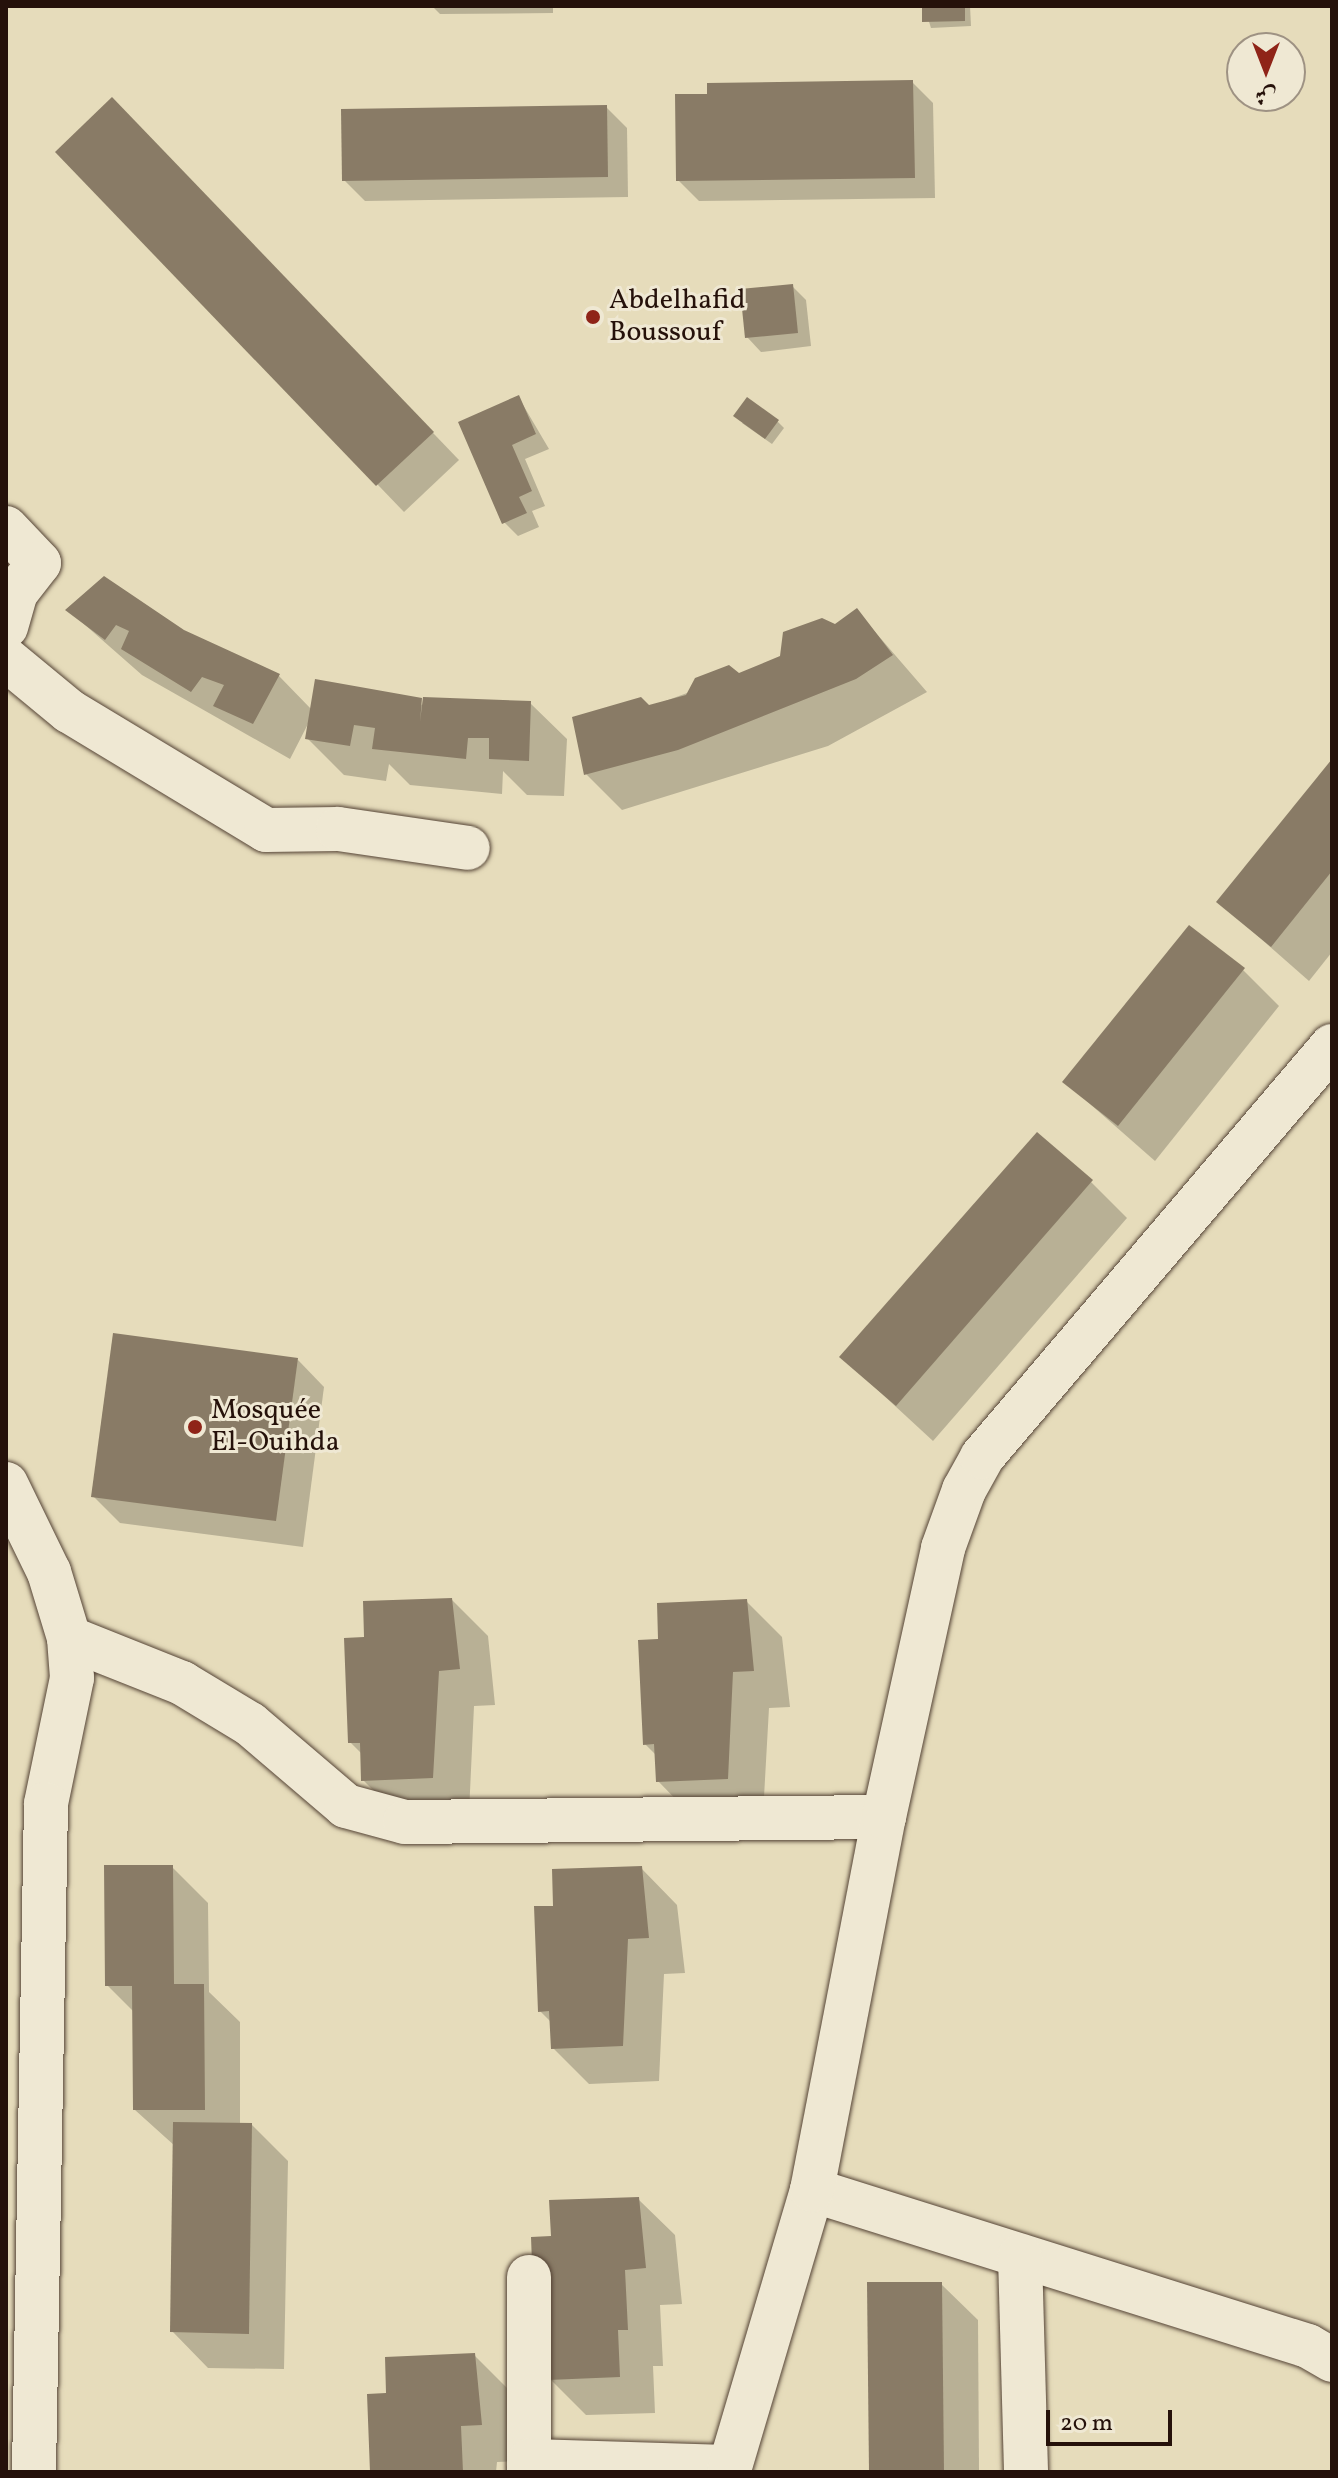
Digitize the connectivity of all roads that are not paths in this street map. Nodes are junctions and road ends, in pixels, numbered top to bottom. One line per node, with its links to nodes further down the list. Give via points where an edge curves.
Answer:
1 (6, 528): 2 (street, via 39,563 16,592)
2 (6, 627)
3 (6, 659): 4 (street, via 69,711 266,830 338,829)
4 (468, 848)
5 (1332, 1046): 8 (street, via 982,1457 943,1548)
6 (6, 1484): 7 (street, via 49,1572)
7 (69, 1638): 8 (street, via 182,1683 250,1724 346,1806 405,1822); 14 (street, via 72,1678 46,1804)
8 (884, 1817): 9 (street)
9 (812, 2190): 10 (street); 13 (street, via 730,2467)
10 (1020, 2256): 12 (street, via 1308,2346); 15 (street)
11 (529, 2277): 13 (street)
12 (1332, 2360)
13 (529, 2467)
14 (34, 2472)
15 (1026, 2472)

